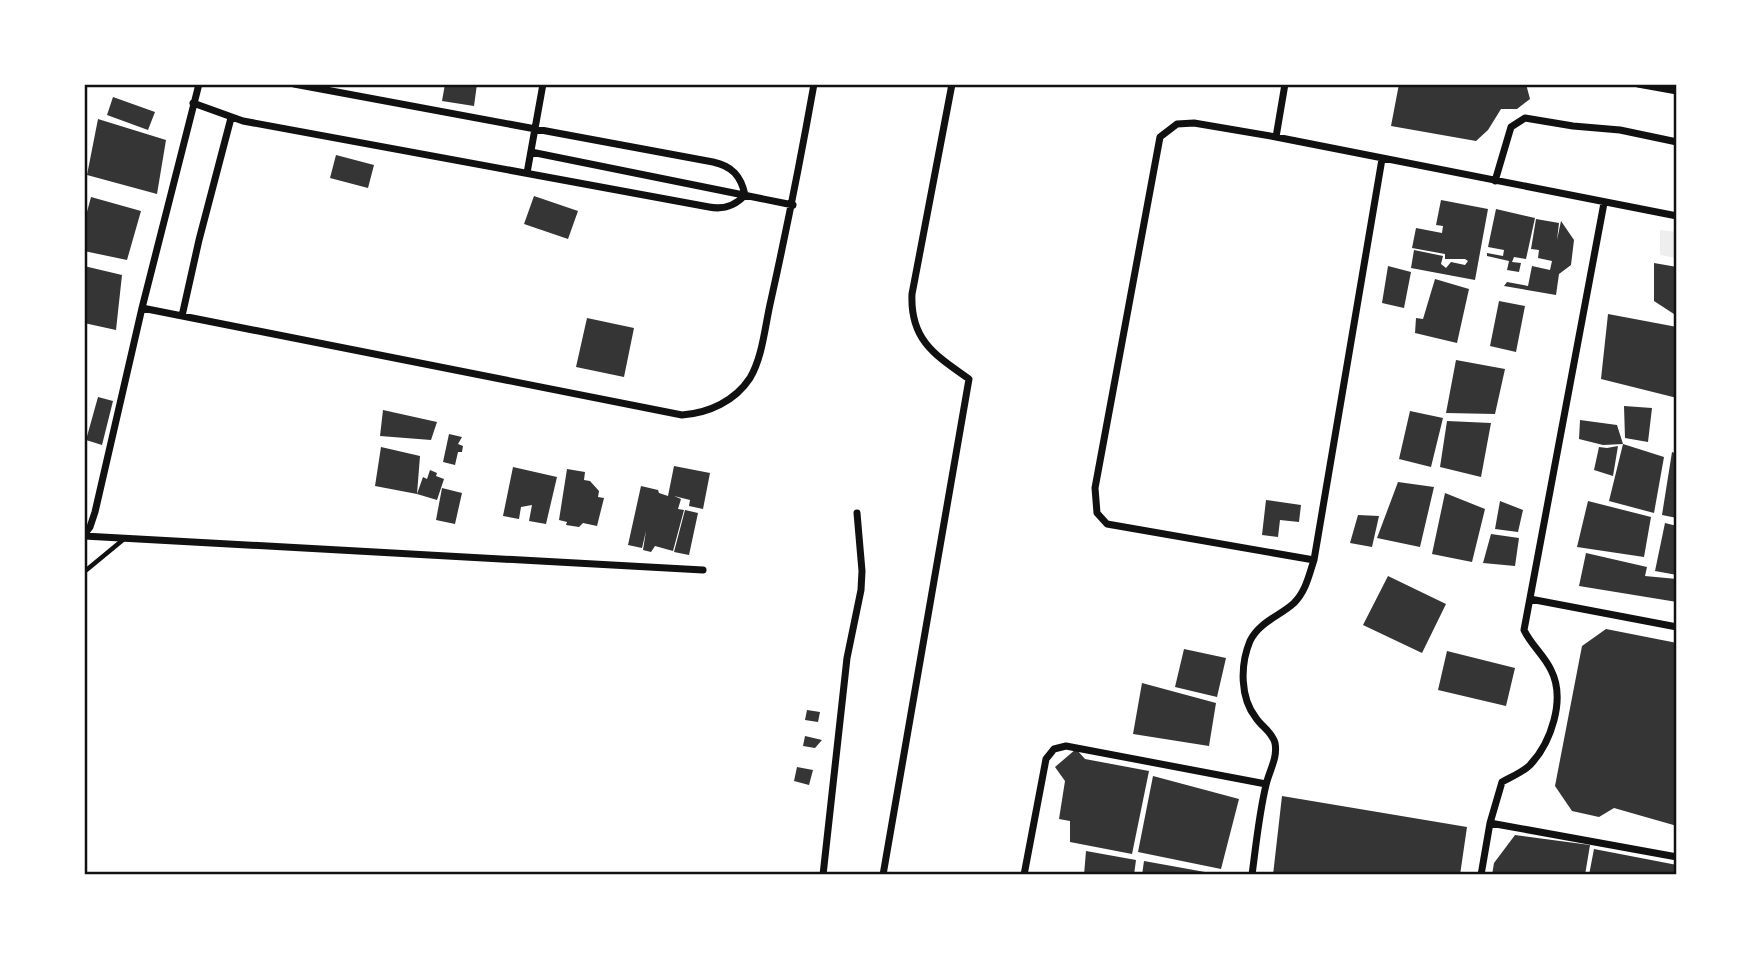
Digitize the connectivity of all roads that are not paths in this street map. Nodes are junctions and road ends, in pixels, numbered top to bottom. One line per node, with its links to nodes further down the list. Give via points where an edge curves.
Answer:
1 (199, 84): 9 (street)
2 (294, 84): 11 (street)
3 (543, 84): 11 (street)
4 (814, 84): 20 (street)
5 (952, 84): 36 (street, via 911,309 914,324 930,350 969,379)
6 (1284, 84): 12 (street)
7 (1638, 84): 8 (street)
8 (1677, 91)
9 (193, 103): 10 (street); 22 (street)
10 (231, 118): 16 (street); 23 (street)
11 (535, 130): 14 (street); 18 (street, via 723,164 738,176)
12 (1276, 137): 15 (street); 27 (street, via 1194,123 1177,124 1160,137 1095,488 1097,513 1107,524)
13 (1677, 142): 17 (street, via 1525,118 1511,127)
14 (531, 152): 16 (street); 18 (street)
15 (1382, 159): 17 (street); 27 (street)
16 (527, 173): 18 (street, via 717,209 733,205)
17 (1495, 181): 19 (street)
18 (745, 195): 20 (street)
19 (1604, 203): 21 (street); 30 (street)
20 (793, 205): 23 (street, via 756,366 729,399 692,414)
21 (1677, 216)
22 (142, 308): 23 (street); 25 (street, via 95,512)
23 (182, 316)
24 (857, 513): 35 (street, via 861,590 847,658)
25 (84, 536): 26 (street)
26 (126, 537): 28 (street); 29 (lane)
27 (1314, 560): 32 (street, via 1304,591 1261,626 1250,641 1244,698 1275,746)
28 (704, 570)
29 (84, 572)
30 (1530, 599): 31 (street); 33 (street, via 1524,630 1551,669 1556,685 1555,713 1548,738 1529,766 1502,782)
31 (1677, 626)
32 (1266, 784): 37 (street, via 1066,746 1055,749 1046,759); 38 (street)
33 (1490, 824): 34 (street); 39 (street)
34 (1677, 857)
35 (823, 875)
36 (883, 875)
37 (1024, 875)
38 (1252, 875)
39 (1481, 875)

